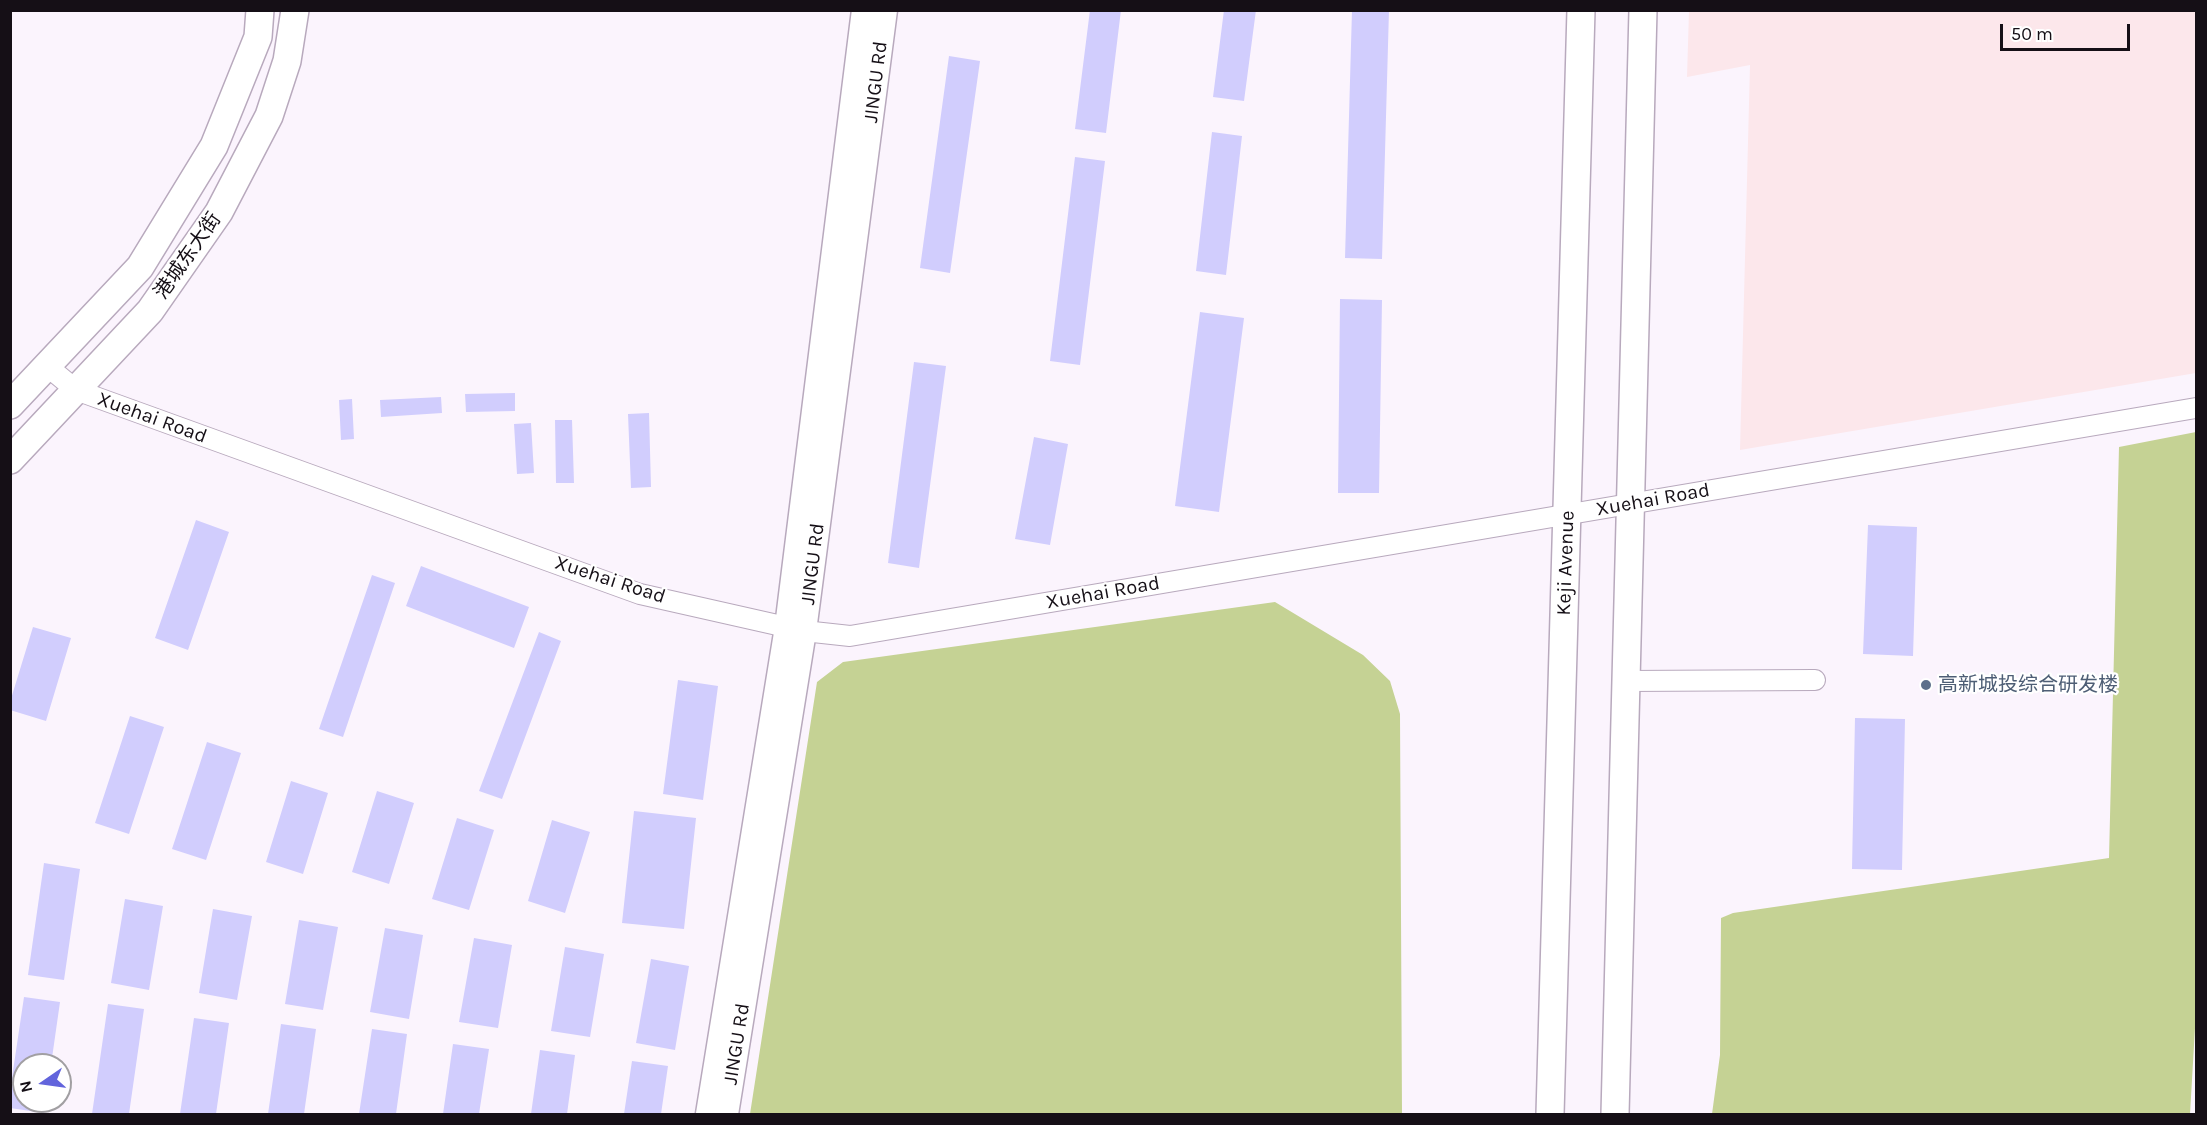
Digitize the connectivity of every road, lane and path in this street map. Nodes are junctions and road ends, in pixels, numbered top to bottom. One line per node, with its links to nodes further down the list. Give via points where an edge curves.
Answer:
1 (260, 10): 7 (main road, via 258,37 214,146 140,267)
2 (296, 10): 8 (main road, 港城东大街, via 287,61 269,116 219,212 150,310)
3 (864, 10): 14 (street, JINGU Rd)
4 (885, 10): 14 (street, JINGU Rd)
5 (1581, 10): 13 (main road, Keji Avenue)
6 (1643, 10): 12 (main road)
7 (46, 366): 8 (street, Xuehai Road); 9 (main road)
8 (76, 390): 11 (main road, 港城东大街); 14 (street, Xuehai Road, via 640,594)
9 (10, 405)
10 (2196, 408): 12 (street, Xuehai Road)
11 (10, 460)
12 (1630, 504): 13 (street, Xuehai Road); 16 (main road)
13 (1568, 516): 14 (street, Xuehai Road, via 850,636); 19 (main road, Keji Avenue)
14 (796, 629): 17 (street, JINGU Rd); 18 (street, JINGU Rd)
15 (1815, 680): 16 (street)
16 (1626, 681): 20 (main road)
17 (708, 1114)
18 (726, 1114)
19 (1550, 1114)
20 (1615, 1114)

